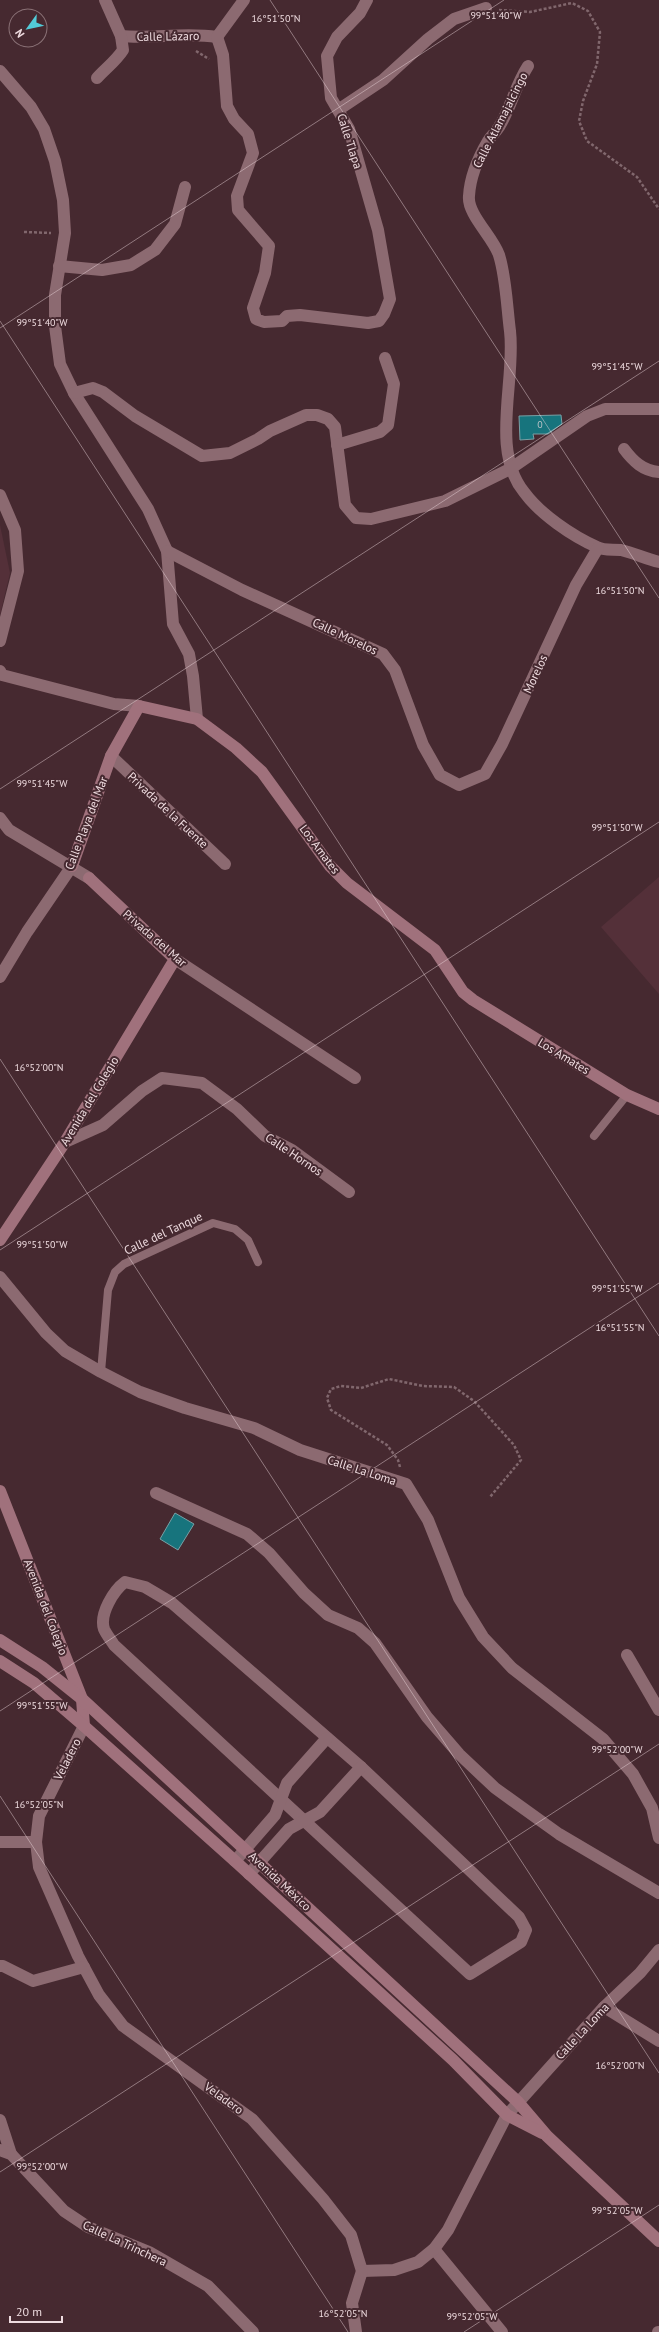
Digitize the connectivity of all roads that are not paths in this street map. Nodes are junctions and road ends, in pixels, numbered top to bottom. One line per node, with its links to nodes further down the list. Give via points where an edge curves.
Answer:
1 (105, 0): 6 (street, Calle Lázaro)
2 (244, 0): 5 (street, Calle Lázaro)
3 (367, 0): 10 (street, via 360,13 337,37 327,56 331,98)
4 (486, 8): 10 (street, Calle Tlapa, via 454,19 383,80)
5 (217, 37): 6 (street, Calle Lázaro, via 198,34); 10 (street, Calle Tlapa, via 223,55 227,106 234,119 248,134 253,153 237,196 238,210 270,246 265,273 253,308 256,319 264,322 282,321 287,316 300,315 368,323 379,321 390,299 378,230 349,129)
6 (122, 39): 9 (street, via 123,50)
7 (528, 66): 18 (street, Calle Atlamajalcingo, via 517,83 499,127 488,141 471,177 468,198 477,219 487,231 499,255 510,334 506,427)
8 (0, 71): 12 (street, via 31,107 44,130 55,161 63,200 65,233)
9 (97, 78)
10 (338, 110)
11 (184, 187): 12 (street, via 175,224 155,250 131,265 102,270)
12 (59, 266): 14 (street, via 54,326 60,364)
13 (385, 358): 16 (street, via 394,384 388,425 380,432)
14 (74, 393): 16 (street, via 93,388 103,392 135,416 202,456 230,453 306,415 318,415 328,419 335,427); 22 (street, via 148,509)
15 (659, 409): 18 (street, via 605,409 586,416)
16 (338, 445): 18 (street, via 345,505 356,518 371,519 444,501)
17 (624, 449): 19 (street, via 634,462 650,471)
18 (510, 469): 21 (street, via 524,492 560,526)
19 (659, 472)
20 (0, 495): 24 (street, via 15,530 18,571)
21 (598, 548): 23 (street, via 621,550); 29 (street, Morelos, via 576,585 502,744 485,774)
22 (167, 551): 27 (street, via 173,624 189,654); 29 (street, Calle Morelos, via 242,590 383,654 395,670 423,745 440,775)
23 (659, 562)
24 (0, 640)
25 (0, 671): 26 (street, Los Amates, via 2,675 114,704)
26 (139, 706): 27 (main road, Los Amates); 28 (main road, Calle Playa del Mar)
27 (197, 719): 37 (main road, Los Amates, via 236,748 262,772 330,866 347,883 435,950 463,992)
28 (111, 756): 31 (street, Privada de la Fuente); 32 (main road, Calle Playa del Mar)
29 (459, 785)
30 (0, 818): 32 (street, Privada del Mar, via 9,830)
31 (225, 864)
32 (72, 866): 33 (street, Privada del Mar); 35 (street, Calle Playa del Mar)
33 (89, 878): 34 (main road, Privada del Mar)
34 (175, 959): 36 (street, Privada del Mar); 40 (main road, Avenida del Colegio)
35 (0, 977)
36 (356, 1078)
37 (628, 1095): 38 (main road, Los Amates); 39 (lane)
38 (659, 1110)
39 (594, 1136)
40 (65, 1142): 41 (street, Calle Hornos, via 103,1125 142,1091 162,1078 202,1083 237,1108 265,1136 292,1150); 42 (main road, Avenida del Colegio)
41 (349, 1192)
42 (0, 1240)
43 (258, 1262): 45 (lane, Calle del Tanque, via 248,1240 235,1228 213,1223 124,1264 115,1272 108,1290)
44 (0, 1277): 45 (street, Calle La Loma, via 65,1351)
45 (101, 1372): 58 (street, Calle La Loma, via 140,1392 254,1428 300,1450 406,1484 428,1520 459,1598 483,1637 512,1668 603,1739 634,1774 652,1808)
46 (0, 1491): 51 (main road, Avenida del Colegio)
47 (156, 1493): 65 (street, via 246,1534 269,1552 304,1593 328,1615 358,1628 374,1642 427,1717 459,1754 495,1788 559,1834)
48 (0, 1640): 51 (main road, Avenida México, via 42,1667)
49 (627, 1655): 52 (street)
50 (0, 1661): 53 (main road, Avenida México, via 34,1684)
51 (82, 1699): 53 (main road, Avenida del Colegio); 61 (main road, Avenida México)
52 (659, 1710)
53 (84, 1726): 60 (street, Veladero, via 39,1816); 62 (main road, Avenida México)
54 (327, 1738): 55 (street); 56 (street, via 287,1783); 56 (street, via 172,1602 145,1587 125,1582 116,1588 103,1618 104,1629 114,1645)
55 (361, 1767): 57 (street, via 320,1812); 57 (street, via 519,1917 526,1930 521,1942 470,1974)
56 (282, 1799): 57 (street); 61 (street, via 275,1815)
57 (303, 1819): 63 (street, via 289,1829)
58 (659, 1838)
59 (0, 1842): 60 (street)
60 (36, 1842): 68 (street, Veladero, via 39,1867)
61 (246, 1849): 62 (street); 63 (main road, Avenida México)
62 (235, 1861): 64 (main road, Avenida México)
63 (260, 1862): 64 (street); 71 (main road, Avenida México)
64 (249, 1874): 72 (main road, Avenida México, via 453,2060)
65 (659, 1893)
66 (659, 1950): 69 (street, Calle La Loma, via 640,1973)
67 (0, 1966): 68 (street, via 33,1981)
68 (84, 1967): 78 (street, Veladero, via 99,1995 124,2026 252,2119 351,2235)
69 (604, 2007): 70 (street); 71 (street, Calle La Loma)
70 (659, 2040)
71 (518, 2102): 72 (street, Calle La Loma); 74 (main road, Avenida México)
72 (507, 2115): 74 (main road, Avenida México); 77 (street, via 448,2230)
73 (0, 2120): 75 (street)
74 (547, 2136): 76 (main road, Avenida México)
75 (5, 2152): 79 (street, Calle La Trinchera, via 64,2211 88,2227 149,2252 208,2286)
76 (659, 2241)
77 (434, 2250): 78 (street, via 418,2262 394,2270); 81 (street)
78 (362, 2271): 80 (street, via 352,2303)
79 (253, 2332)
80 (356, 2332)
81 (502, 2332)

